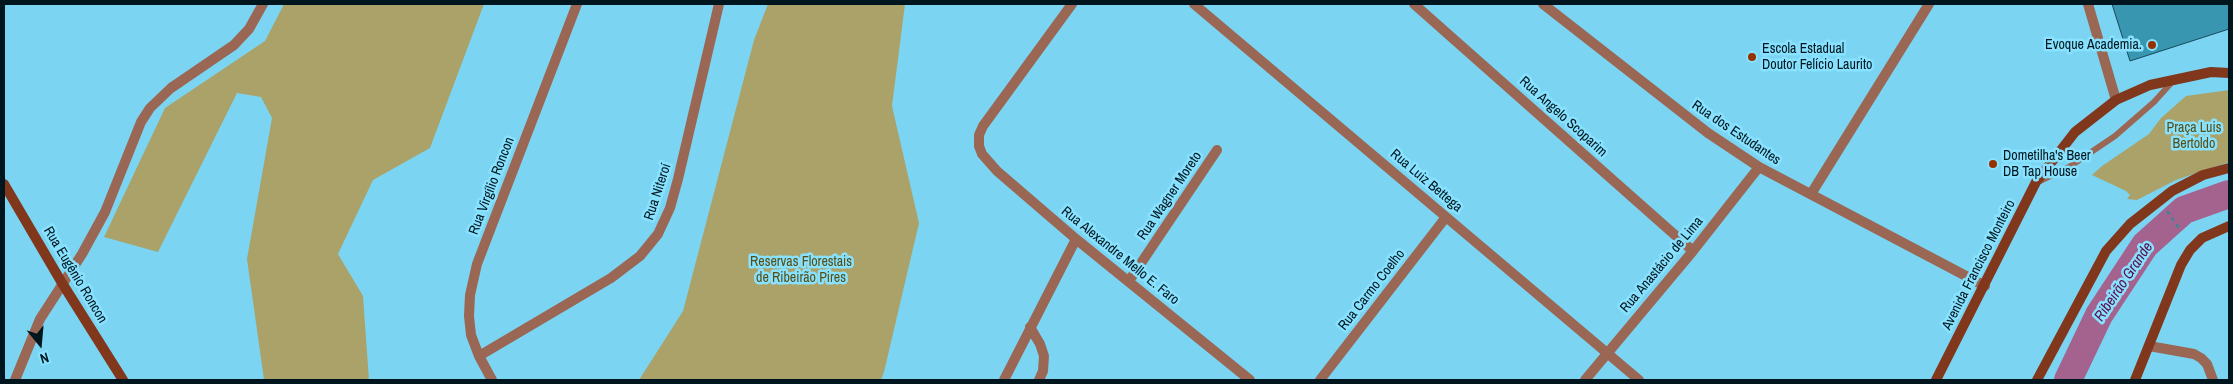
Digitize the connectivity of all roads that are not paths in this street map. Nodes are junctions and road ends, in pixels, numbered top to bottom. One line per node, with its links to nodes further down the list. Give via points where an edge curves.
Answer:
1 (263, 4): 24 (street, via 249,30 234,45 171,88 150,108 141,122 105,212)
2 (577, 4): 29 (street, Rua Virgílio Roncon, via 477,264 469,316 471,335)
3 (719, 4): 29 (street, Rua Niteroí, via 678,179 658,234 640,256 610,278)
4 (1072, 4): 21 (street, Rua Alexandre Mello E. Faro, via 983,126 979,146 997,171)
5 (1194, 4): 19 (street, Rua Luiz Bettega)
6 (1414, 4): 22 (street, Rua Angelo Scoparim)
7 (1543, 4): 14 (street, Rua dos Estudantes, via 1708,133)
8 (1929, 4): 18 (street)
9 (2088, 4): 12 (street)
10 (2229, 73): 11 (main road, Avenida Francisco Monteiro, via 2211,72)
11 (2176, 78): 12 (main road, Avenida Francisco Monteiro); 16 (lane, via 2115,136 2069,167)
12 (2116, 100): 16 (main road, Avenida Francisco Monteiro, via 2075,132)
13 (1217, 150): 23 (street, Rua Wagner Moreto)
14 (1759, 167): 18 (street, Rua dos Estudantes); 22 (street, Rua Anastácio de Lima)
15 (2229, 168): 40 (main road, via 2203,175 2172,191 2130,224 2106,251)
16 (2036, 182): 25 (main road, Avenida Francisco Monteiro)
17 (4, 184): 24 (main road, Rua Eugênio Roncon)
18 (1810, 194): 25 (street, Rua dos Estudantes)
19 (1446, 217): 28 (street, Rua Luiz Bettega); 36 (street, Rua Carmo Coelho)
20 (2229, 226): 27 (main road, via 2202,238 2190,250)
21 (1076, 239): 23 (street, Rua Alexandre Mello E. Faro); 26 (street)
22 (1692, 251): 28 (street, Rua Anastácio de Lima)
23 (1129, 281): 35 (street, Rua Alexandre Mello E. Faro)
24 (62, 283): 30 (street, via 40,319); 31 (main road, Rua Eugênio Roncon)
25 (1985, 286): 39 (main road, Avenida Francisco Monteiro)
26 (1030, 327): 33 (street); 34 (street, via 1044,356)
27 (2149, 346): 41 (main road); 42 (street, via 2194,354 2207,364)
28 (1606, 353): 37 (street, Rua Anastácio de Lima); 38 (street, Rua Luiz Bettega)
29 (479, 356): 32 (street, Rua Virgílio Roncon)
30 (15, 380)
31 (123, 380)
32 (492, 380)
33 (1004, 380)
34 (1039, 380)
35 (1250, 380)
36 (1320, 380)
37 (1585, 380)
38 (1639, 380)
39 (1936, 380)
40 (2037, 380)
41 (2135, 380)
42 (2213, 380)

